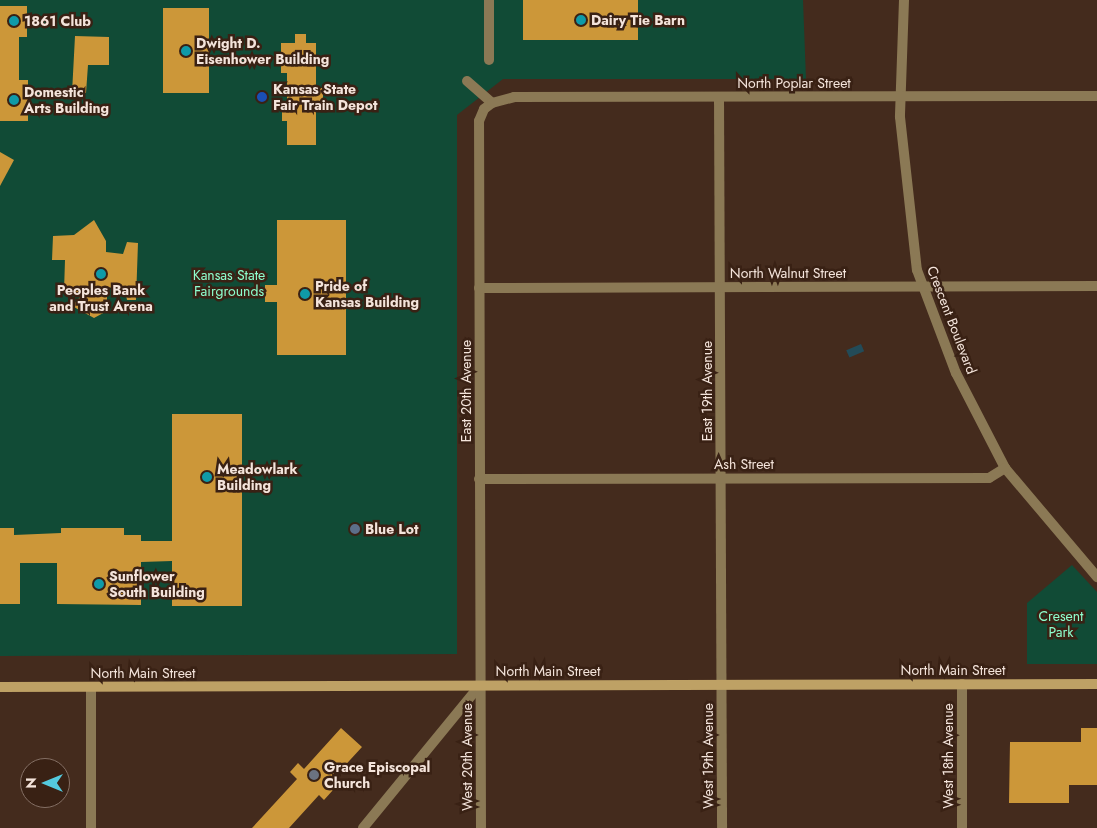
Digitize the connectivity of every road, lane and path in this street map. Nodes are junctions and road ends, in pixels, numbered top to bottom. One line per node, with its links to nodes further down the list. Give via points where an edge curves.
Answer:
1 (489, 0): 3 (street)
2 (904, 0): 5 (street, Crescent Boulevard)
3 (489, 60)
4 (468, 80): 8 (street)
5 (901, 96): 6 (street, North Poplar Street); 7 (street, North Poplar Street); 9 (street, Crescent Boulevard, via 907,184 918,270)
6 (1097, 96)
7 (719, 97): 8 (street, North Poplar Street, via 514,97); 11 (street, East 19th Avenue)
8 (492, 103): 12 (street, East 20th Avenue, via 484,109 479,121)
9 (924, 286): 10 (street, North Walnut Street); 11 (street, North Walnut Street); 13 (street, Crescent Boulevard, via 972,408)
10 (1097, 286)
11 (720, 287): 12 (street, North Walnut Street); 15 (street, East 19th Avenue)
12 (479, 288): 14 (street, East 20th Avenue)
13 (1005, 468): 15 (street, Ash Street, via 990,478); 16 (street, Crescent Boulevard)
14 (479, 478): 15 (street, Ash Street); 20 (street, East 20th Avenue)
15 (721, 478): 17 (street, East 19th Avenue)
16 (1097, 577)
17 (721, 684): 18 (main road, North Main Street); 20 (main road, North Main Street); 26 (street, West 19th Avenue)
18 (962, 684): 19 (main road, North Main Street); 27 (street, West 18th Avenue)
19 (1097, 684)
20 (480, 685): 22 (main road, North Main Street); 24 (street); 25 (street, West 20th Avenue)
21 (0, 687): 22 (main road, North Main Street)
22 (91, 687): 23 (street)
23 (91, 828)
24 (363, 828)
25 (481, 828)
26 (722, 828)
27 (962, 828)

